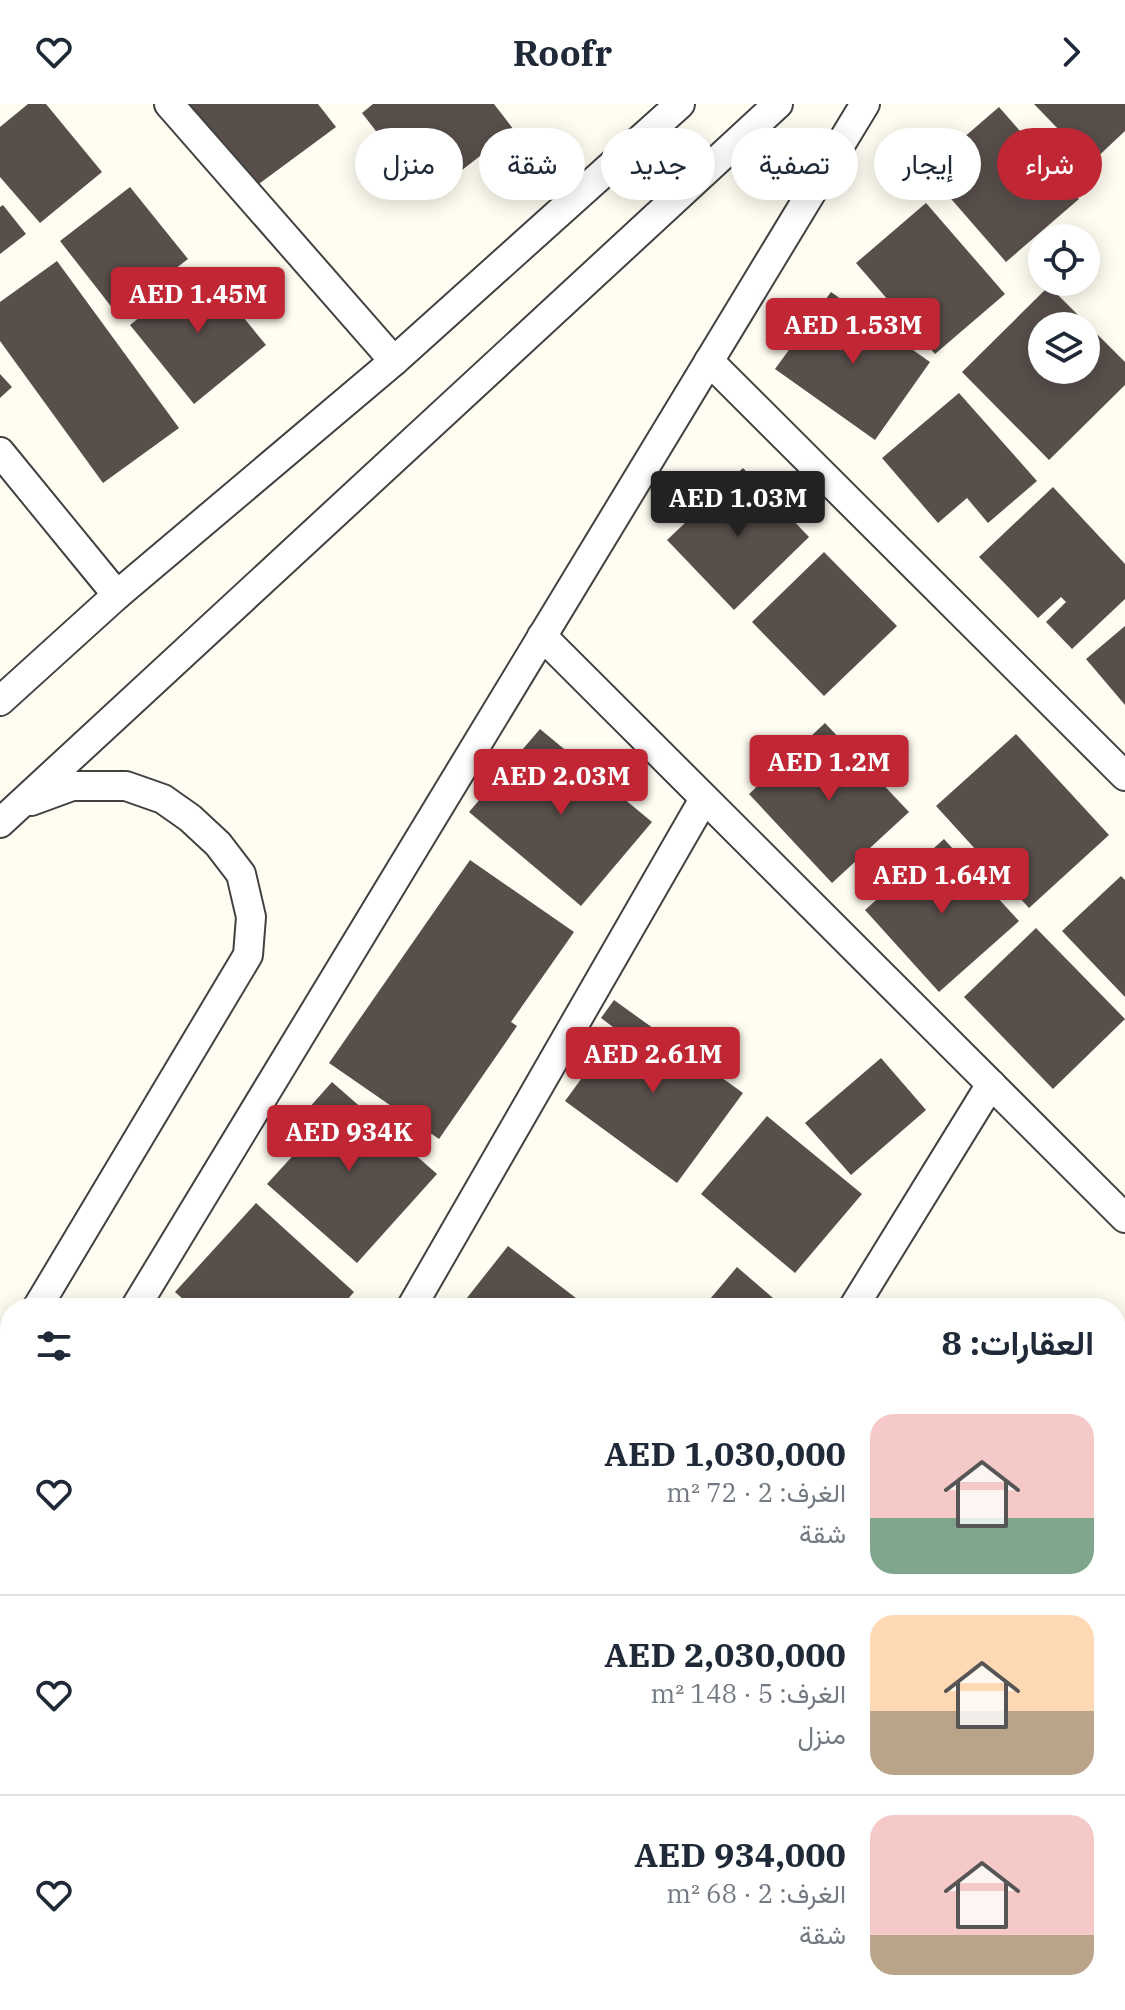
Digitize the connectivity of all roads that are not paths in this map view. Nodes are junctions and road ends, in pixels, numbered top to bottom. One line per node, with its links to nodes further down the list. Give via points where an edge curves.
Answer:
1 (169, 104): 5 (street)
2 (680, 104): 5 (street)
3 (778, 104): 13 (street)
4 (865, 104): 6 (street)
5 (394, 361): 8 (street)
6 (709, 361): 9 (street); 11 (street)
7 (0, 452): 8 (street)
8 (117, 595): 10 (street)
9 (542, 636): 12 (street); 17 (street)
10 (0, 701)
11 (1125, 776)
12 (704, 799): 14 (street); 18 (street)
13 (9, 814): 16 (street, via 72,786 126,786 163,799 218,844 241,874 251,917 248,955)
14 (991, 1084): 15 (street); 19 (street)
15 (1125, 1218)
16 (43, 1298)
17 (141, 1298)
18 (417, 1298)
19 (859, 1298)

